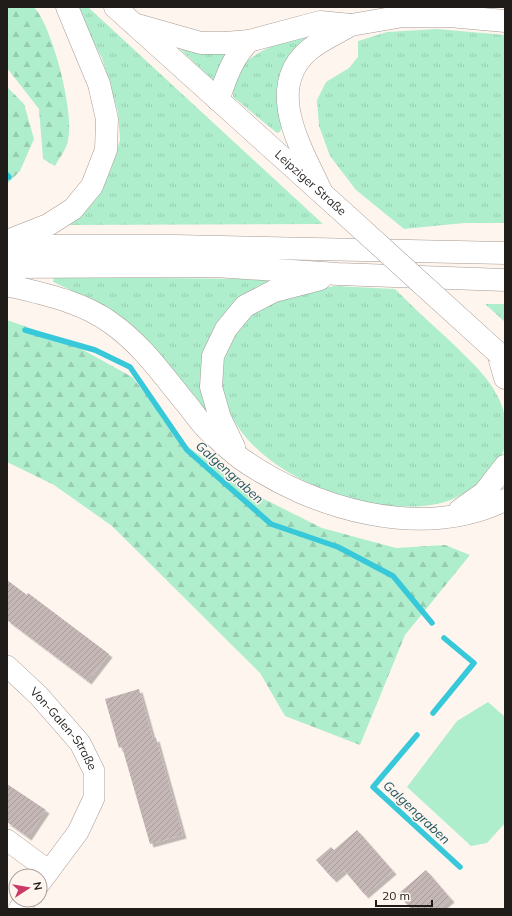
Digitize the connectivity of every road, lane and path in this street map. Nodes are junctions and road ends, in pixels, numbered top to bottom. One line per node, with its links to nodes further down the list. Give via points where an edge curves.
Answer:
1 (67, 7): 9 (main road, via 99,84 107,119 106,150 92,186 73,209 48,225)
2 (115, 7): 4 (main road, Leipziger Straße)
3 (505, 21): 5 (main road, via 449,16 403,16)
4 (134, 24): 6 (main road, via 201,43); 7 (main road, Leipziger Straße)
5 (323, 31): 6 (main road); 8 (main road, via 310,50 299,60 290,78 287,96 289,115)
6 (249, 41): 7 (main road, via 229,68)
7 (218, 100): 8 (main road, Leipziger Straße)
8 (322, 193): 16 (main road, Leipziger Straße, bridge)
9 (7, 241)
10 (7, 246): 11 (main road, via 175,246)
11 (505, 252)
12 (7, 266): 13 (main road, via 215,266)
13 (338, 274): 14 (main road); 18 (main road, via 274,291 245,306 226,329 213,356 210,387 220,418)
14 (505, 280)
15 (7, 285): 18 (main road, via 78,304 111,322 140,346 205,426)
16 (501, 356): 17 (main road)
17 (505, 378)
18 (239, 458): 21 (main road, via 321,500 364,512 415,520)
19 (505, 466): 21 (main road, via 484,493)
20 (505, 500): 21 (main road, via 491,507)
21 (449, 517)
22 (7, 666): 25 (street, Von-Galen-Straße, via 39,696 80,743 94,771 94,798 78,832)
23 (7, 840): 24 (street)
24 (36, 868)
25 (48, 873)

